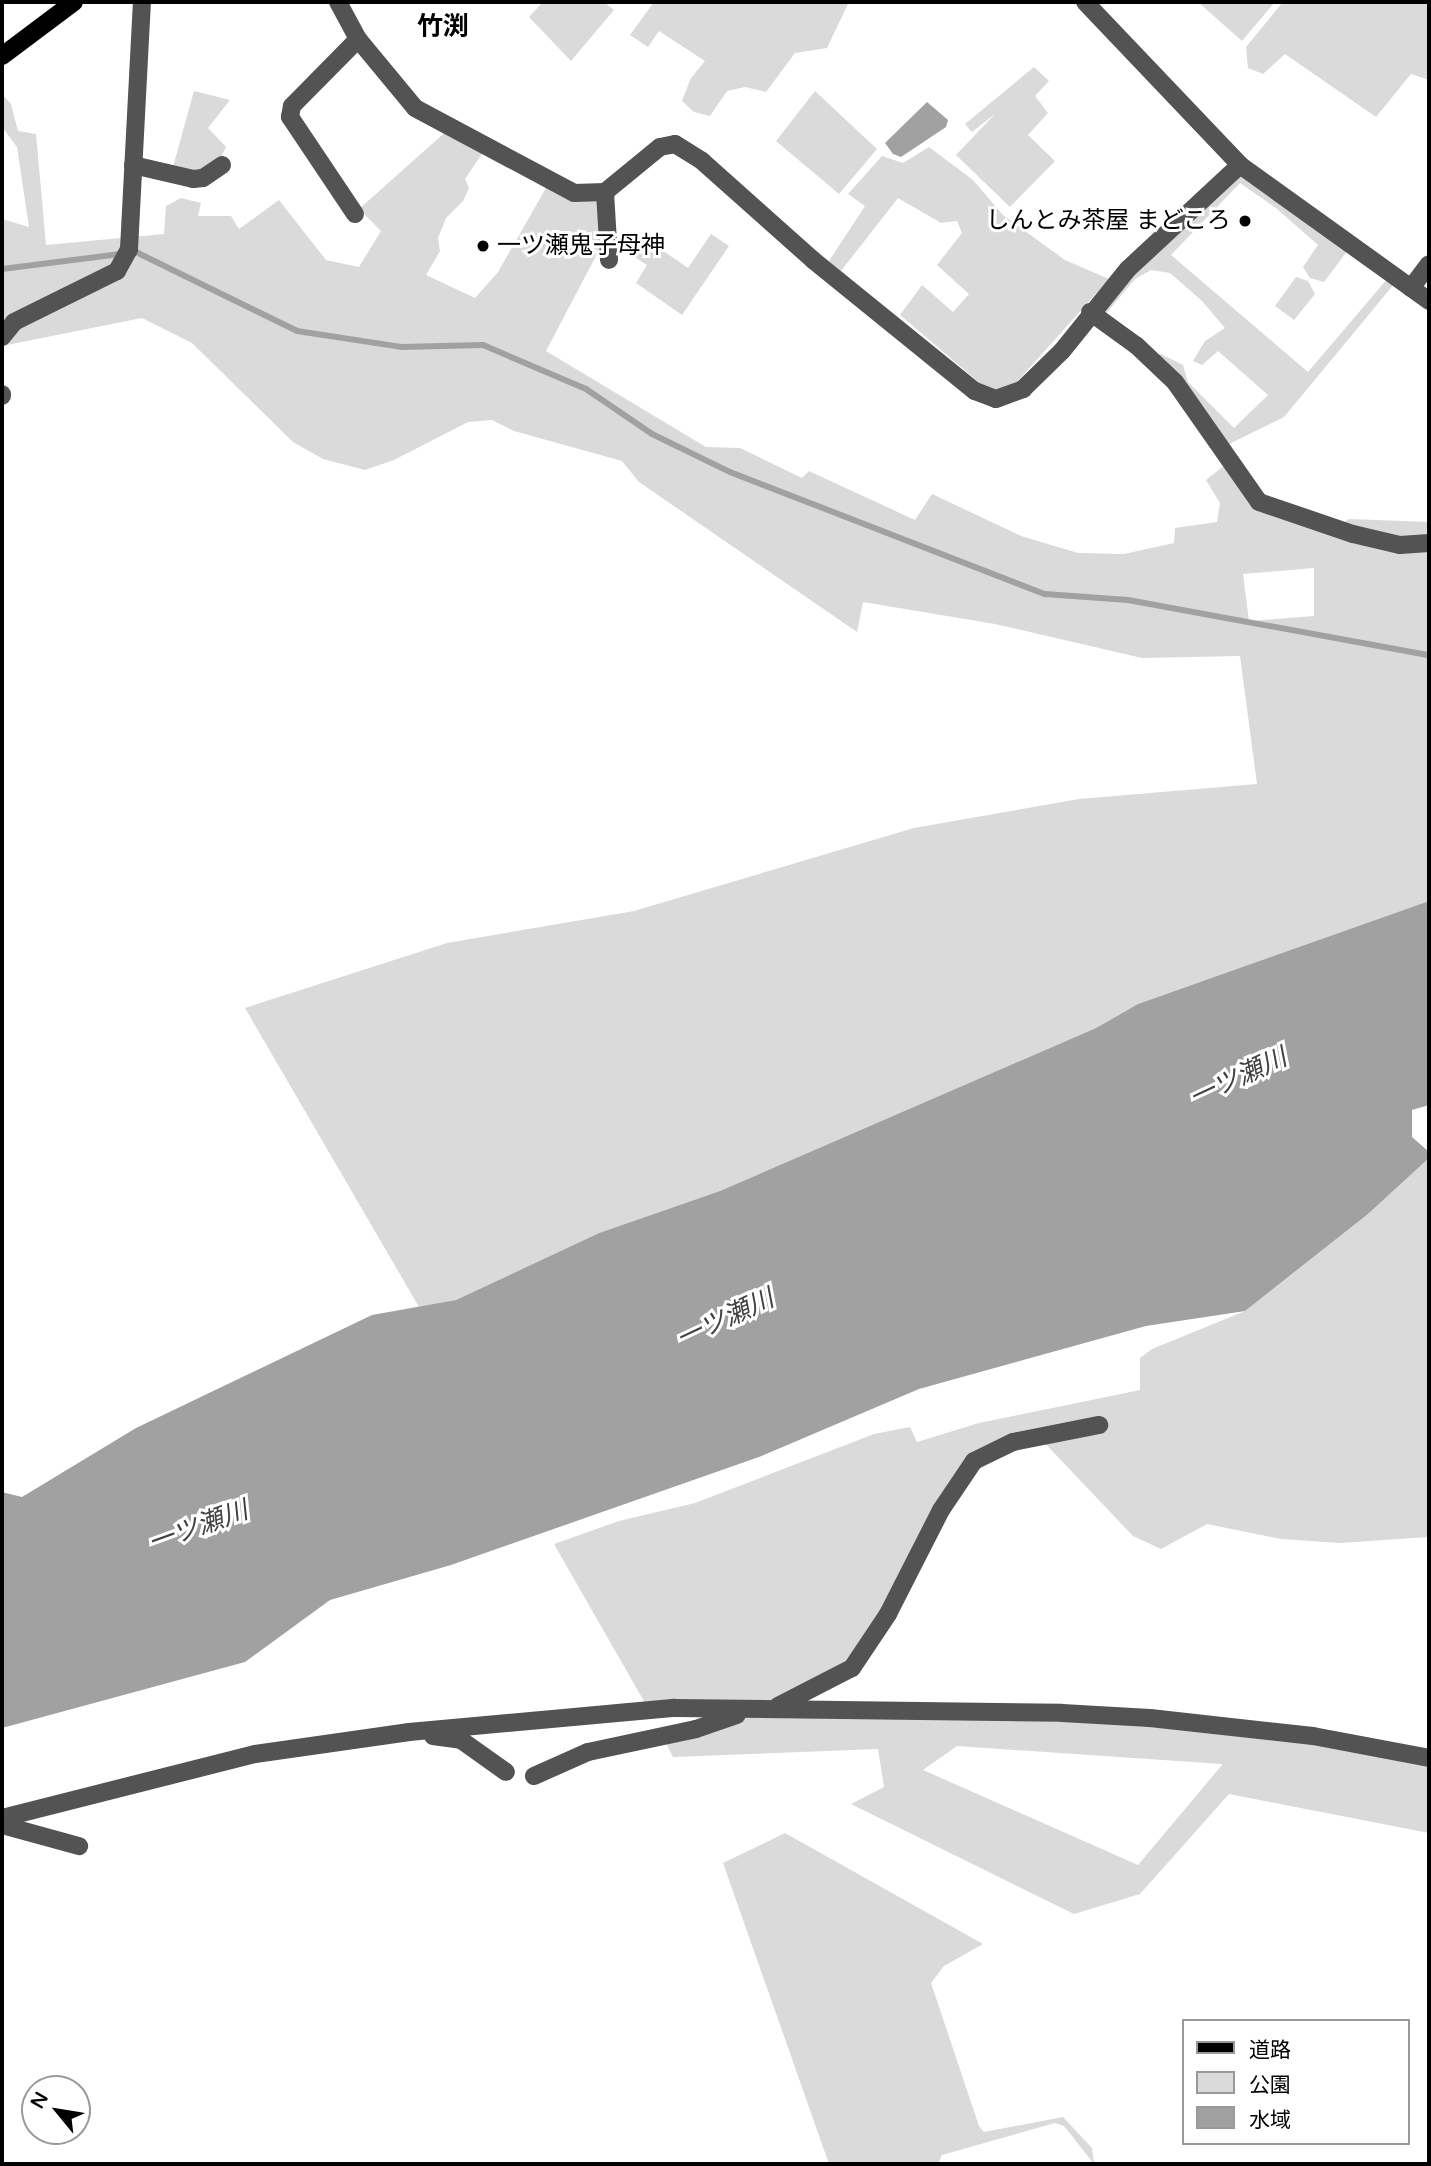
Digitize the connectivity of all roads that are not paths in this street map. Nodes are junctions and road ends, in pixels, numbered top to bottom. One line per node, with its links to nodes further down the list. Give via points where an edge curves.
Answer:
1 (74, 2): 6 (main road)
2 (142, 2): 7 (street)
3 (338, 2): 5 (street)
4 (1085, 2): 9 (street)
5 (358, 39): 10 (street, via 415,108 574,193); 11 (street, via 292,106 290,117)
6 (2, 56)
7 (132, 165): 8 (street, via 193,179); 17 (street, via 129,249 117,271 14,322)
8 (222, 165)
9 (1240, 165): 14 (street); 16 (street, via 1128,269)
10 (606, 192): 12 (street); 16 (street, via 660,147 675,144 702,161 814,260 965,382 996,399 1023,389 1062,351)
11 (355, 214)
12 (609, 260)
13 (1429, 264): 14 (street)
14 (1411, 288): 15 (street)
15 (1429, 301)
16 (1090, 312): 18 (street, via 1137,346 1175,382 1259,502 1353,534 1400,545)
17 (2, 337)
18 (1429, 543)
19 (1099, 1425): 20 (street, via 1013,1442 974,1461 942,1510 888,1614 852,1668)
20 (771, 1709): 21 (street); 23 (street, via 1150,1718 1313,1736)
21 (747, 1712): 22 (street, via 675,1708); 25 (street, via 696,1729 589,1752)
22 (409, 1732): 24 (street, via 461,1740); 26 (street, via 255,1754)
23 (1429, 1758)
24 (506, 1772)
25 (534, 1776)
26 (2, 1818)
27 (2, 1825): 28 (street)
28 (79, 1846)

